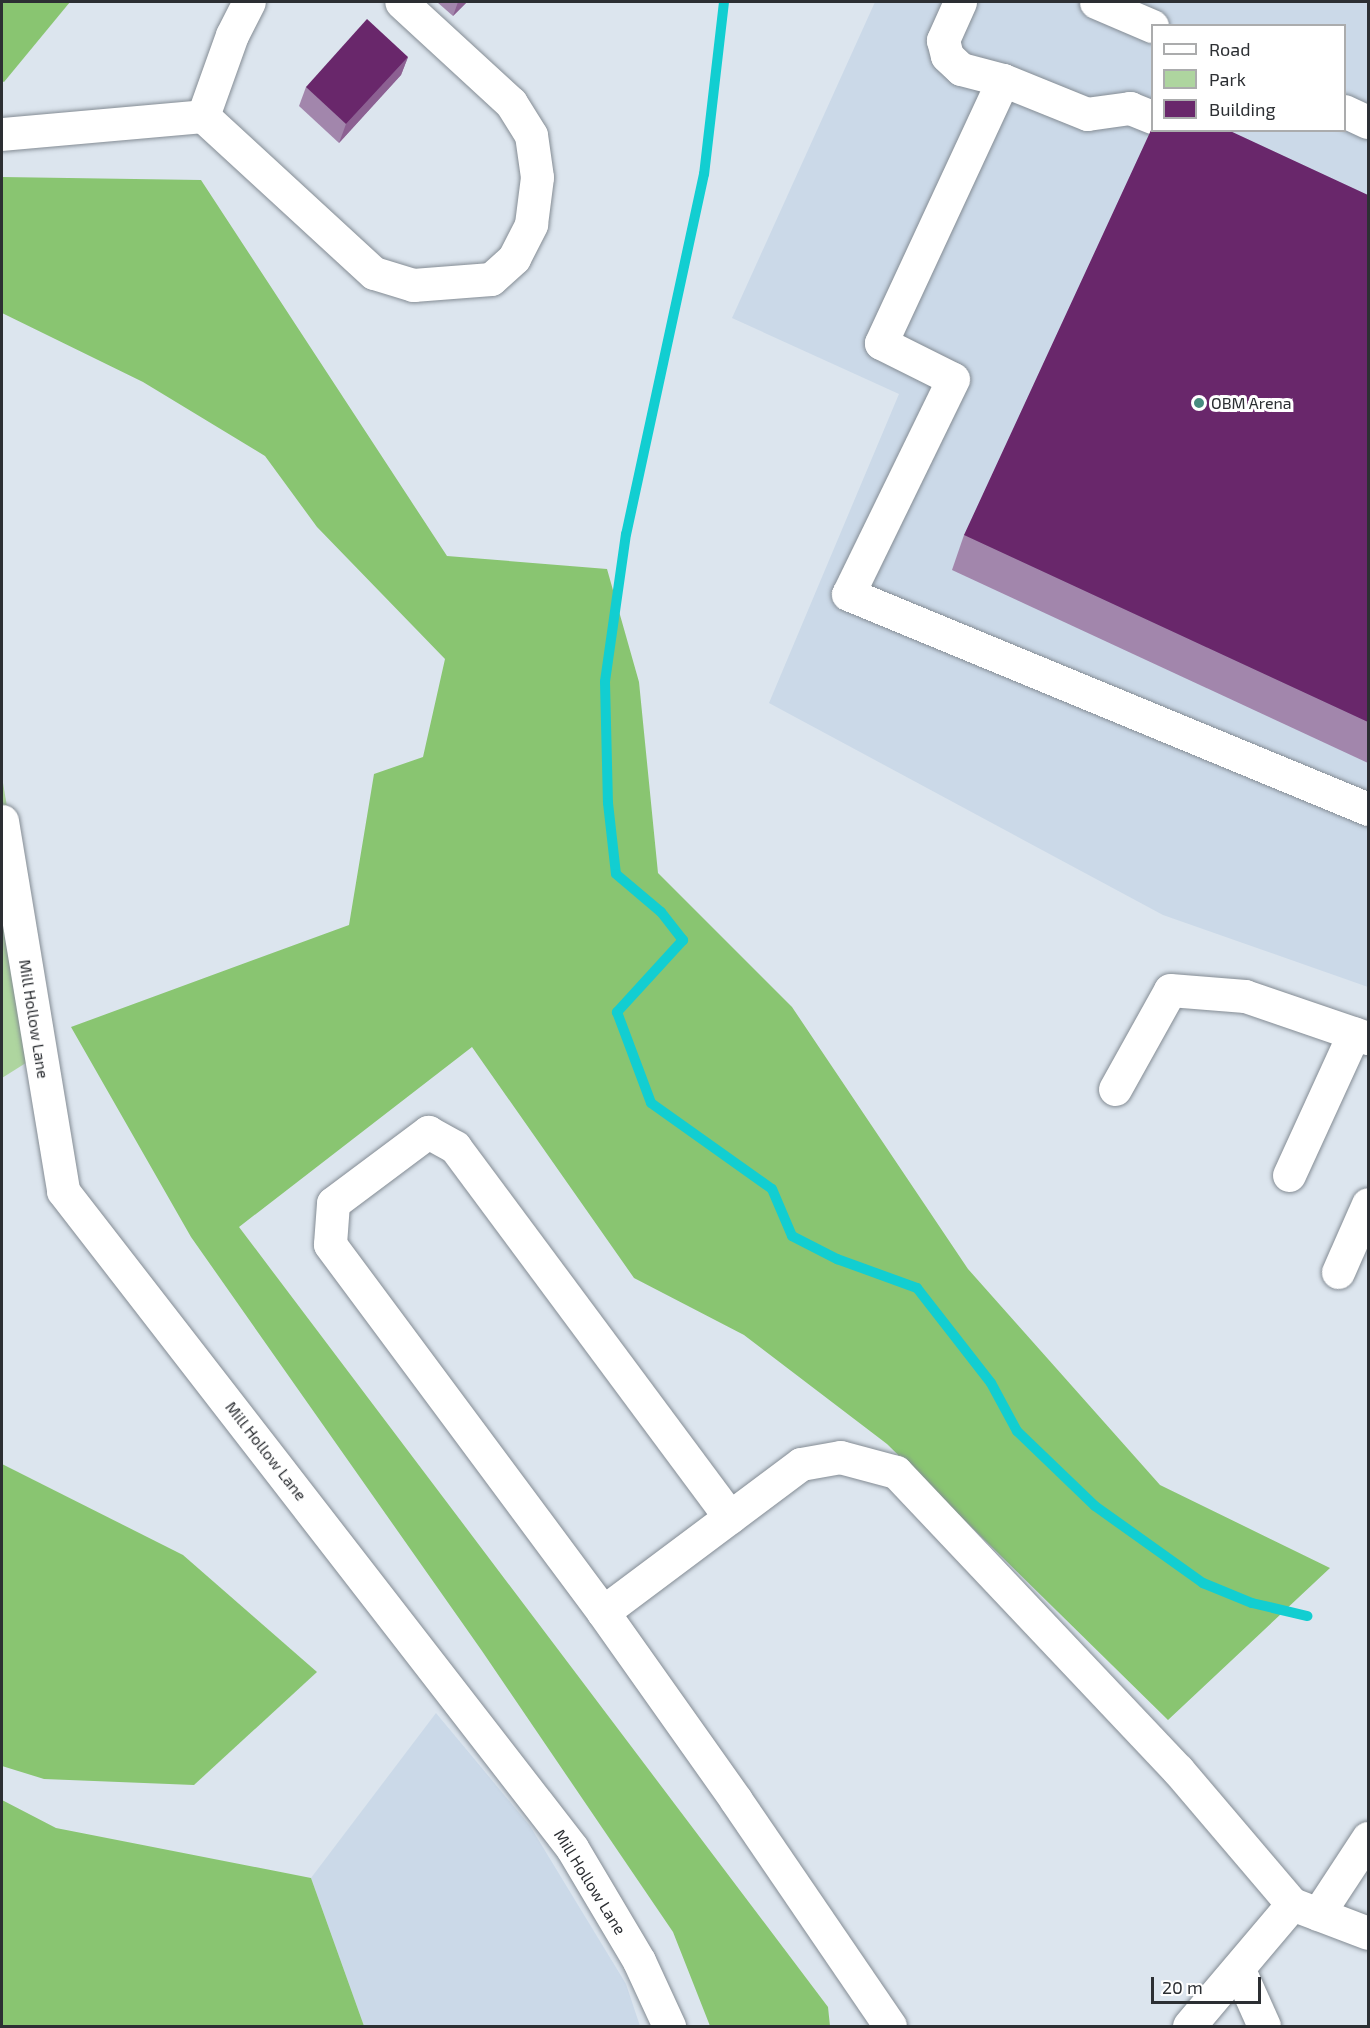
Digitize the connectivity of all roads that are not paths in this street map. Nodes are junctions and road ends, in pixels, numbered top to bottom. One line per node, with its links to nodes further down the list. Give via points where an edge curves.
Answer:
1 (249, 2): 8 (street, via 232,35)
2 (401, 2): 8 (street, via 511,103 531,135 537,177 531,224 514,258 491,279 414,285 374,273)
3 (960, 2): 6 (street, via 943,40 947,56 961,69)
4 (1096, 2): 5 (street)
5 (1151, 26)
6 (1003, 80): 9 (street, via 1087,114 1130,108); 12 (street, via 881,343 953,379 848,594)
7 (1346, 112): 10 (street)
8 (203, 116): 11 (street)
9 (1151, 117)
10 (1368, 122)
11 (2, 134)
12 (1368, 809)
13 (2, 821): 25 (street, Mill Hollow Lane, via 63,1191 572,1848 639,1961)
14 (1361, 1036): 15 (street, via 1245,996 1170,990); 16 (street)
15 (1115, 1089)
16 (1288, 1175)
17 (1368, 1204): 18 (street)
18 (1338, 1272)
19 (730, 1518): 20 (street); 20 (street, via 455,1148 428,1132 418,1139 333,1203 330,1244); 22 (street, via 801,1464 840,1457 896,1472)
20 (603, 1612): 26 (street)
21 (1364, 1855): 22 (street)
22 (1305, 1909): 23 (street); 24 (street)
23 (1368, 1933)
24 (1239, 1970): 27 (street); 28 (street)
25 (669, 2026)
26 (890, 2026)
27 (1189, 2026)
28 (1264, 2026)

